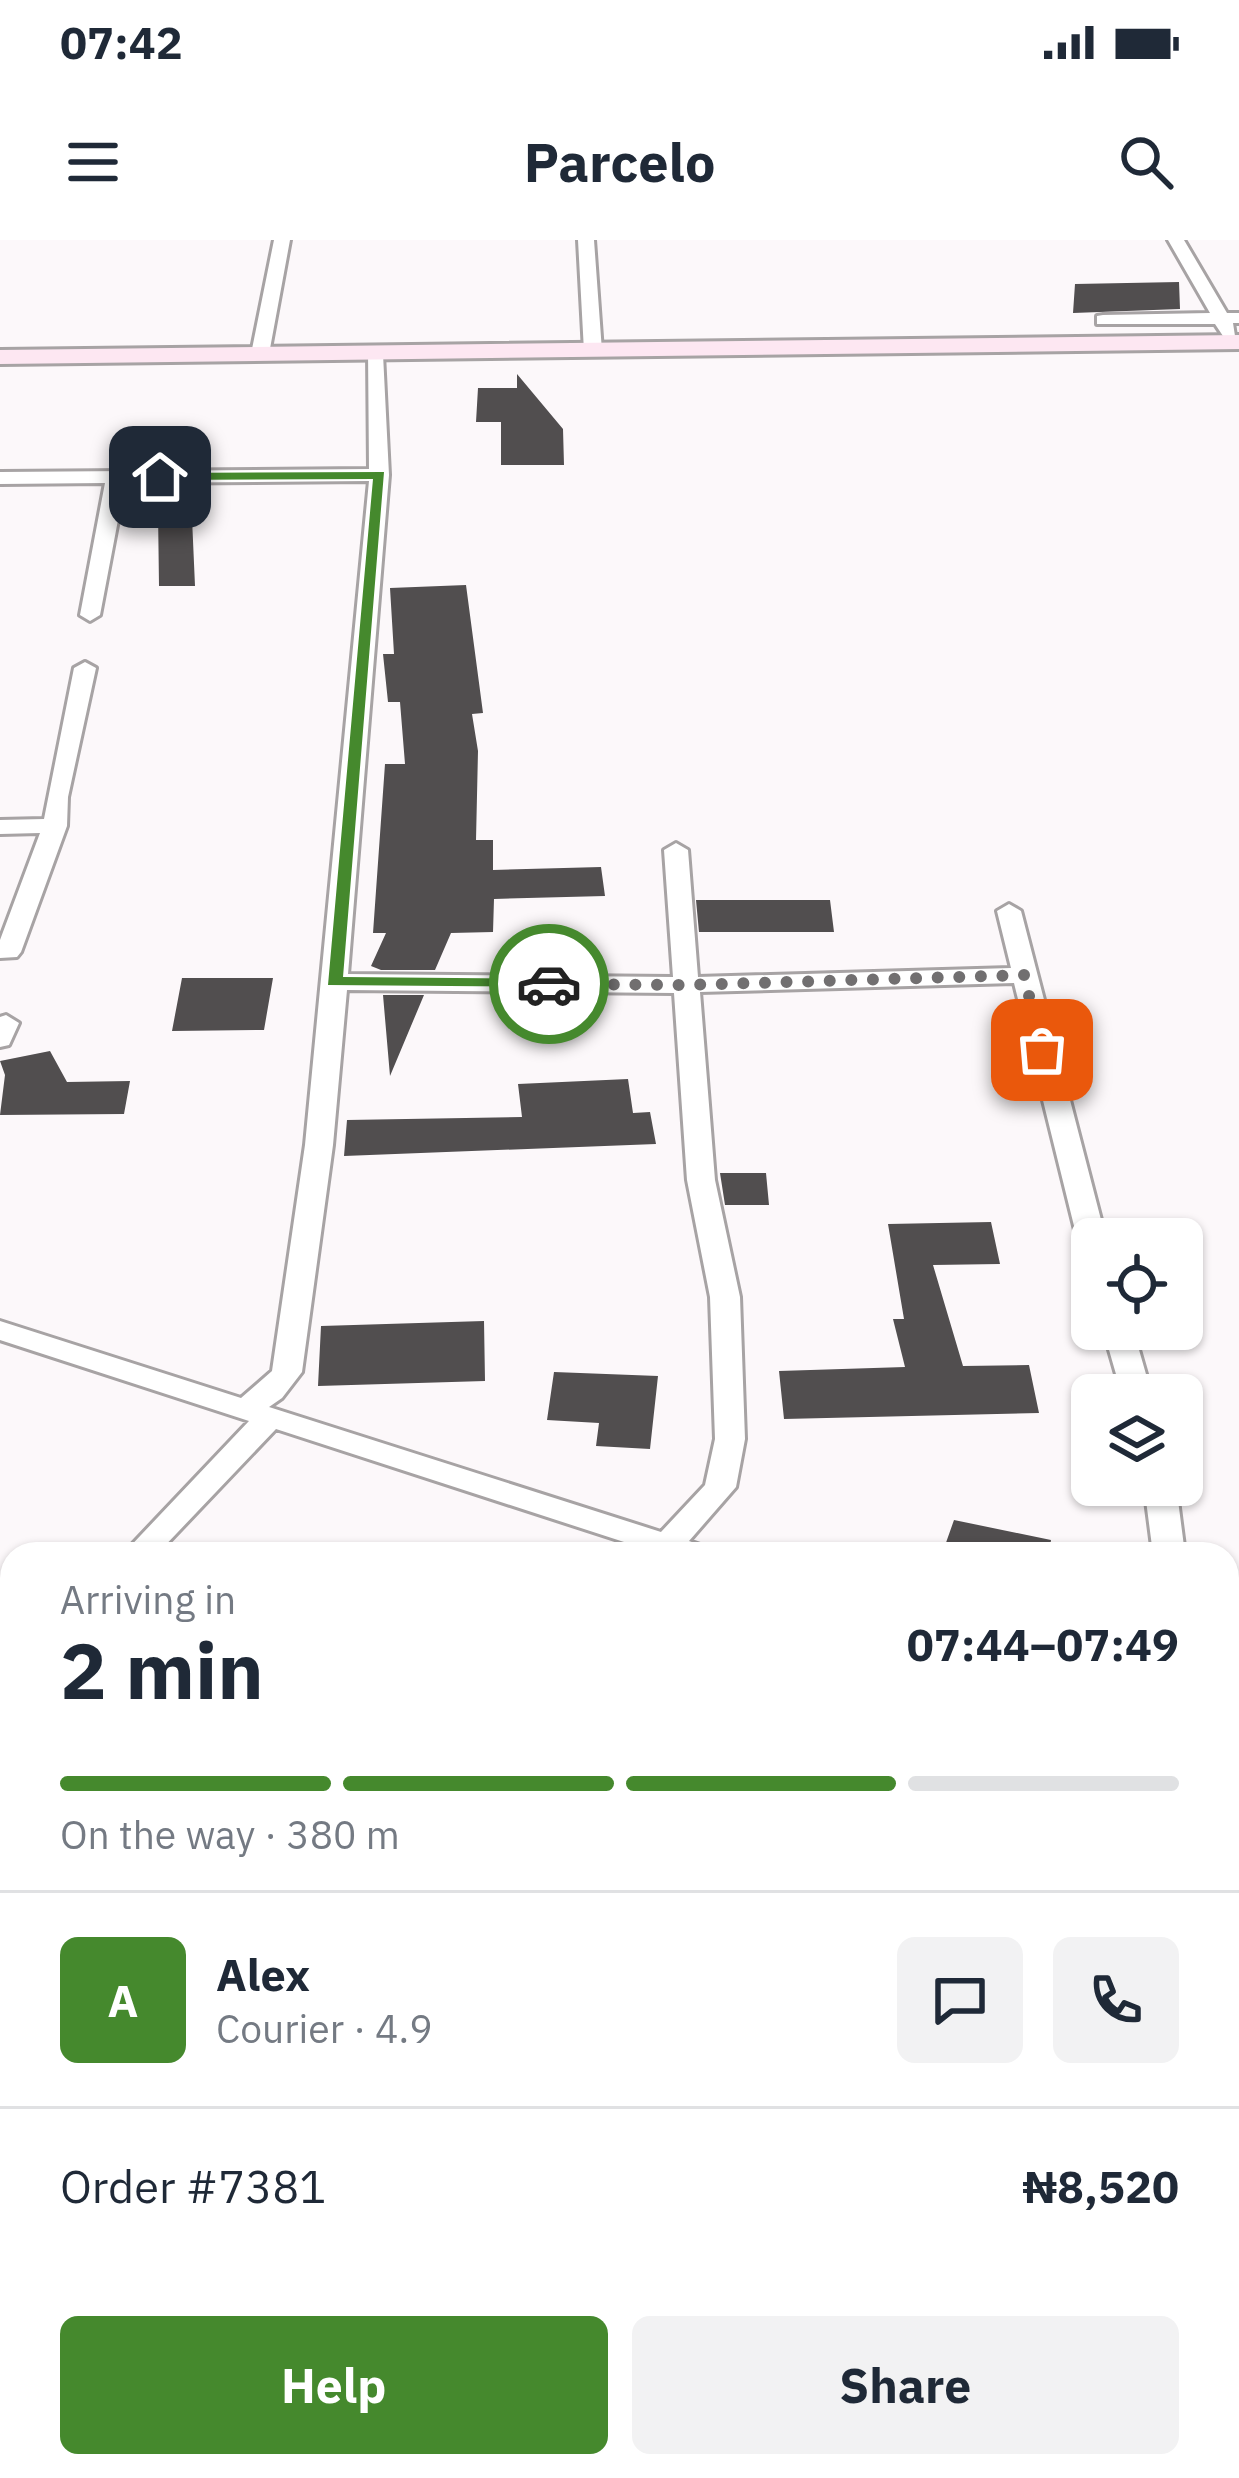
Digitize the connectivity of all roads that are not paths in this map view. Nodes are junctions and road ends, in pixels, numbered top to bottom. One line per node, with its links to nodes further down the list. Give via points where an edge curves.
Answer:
1 (282, 240): 7 (street)
2 (586, 240): 6 (street)
3 (1176, 240): 5 (street)
4 (1103, 320): 5 (street)
5 (1233, 330): 6 (street)
6 (592, 351): 8 (street)
7 (260, 354): 8 (street); 9 (street)
8 (374, 354): 10 (street)
9 (0, 357)
10 (379, 475): 11 (street); 21 (street)
11 (116, 477): 12 (street); 13 (street)
12 (0, 478)
13 (90, 615)
14 (85, 668): 15 (street)
15 (55, 826): 16 (street); 19 (street)
16 (0, 827)
17 (676, 850): 22 (street)
18 (1009, 911): 20 (street)
19 (8, 952)
20 (1024, 975): 22 (street); 23 (street)
21 (334, 982): 22 (street); 25 (street, via 287,1372)
22 (686, 985): 29 (street, via 701,1180 724,1297 730,1438 720,1487)
23 (1086, 1218)
24 (0, 1330): 25 (street)
25 (257, 1414): 27 (street); 28 (street)
26 (1163, 1506): 30 (street)
27 (149, 1542)
28 (659, 1542)
29 (685, 1542)
30 (1167, 1542)

